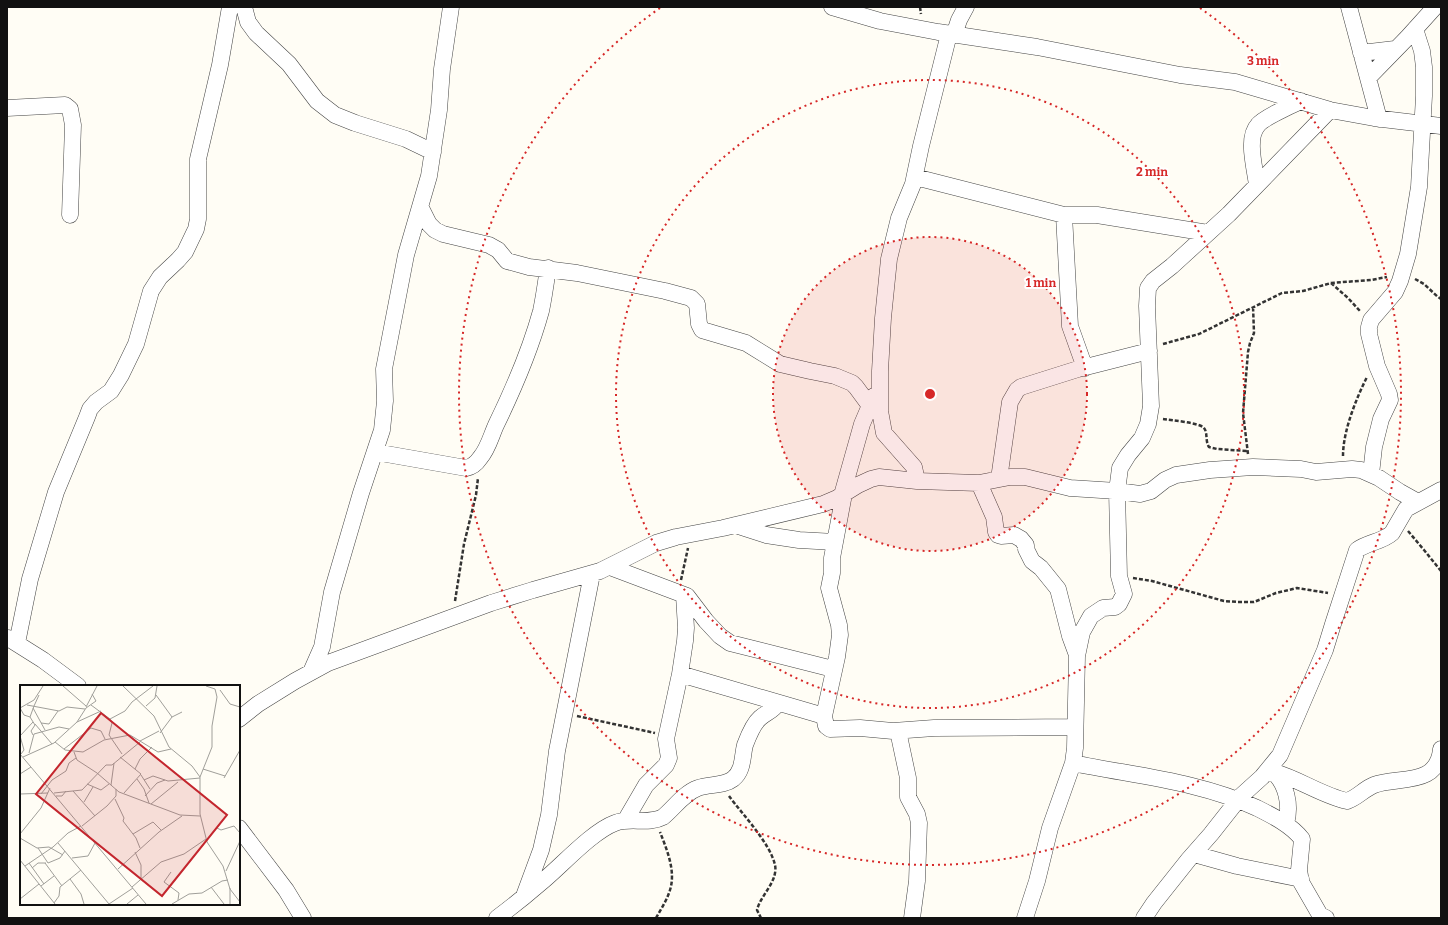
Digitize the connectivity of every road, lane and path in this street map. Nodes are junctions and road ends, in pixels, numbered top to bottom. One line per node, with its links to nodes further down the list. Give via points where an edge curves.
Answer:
1 (230, 7): 62 (street, via 220,65 198,159 196,229 184,252 160,277 151,291 136,344 122,375 111,391 93,406 87,417 56,492)
2 (244, 7): 19 (street, via 248,22 256,33 289,64 317,101 335,115 406,139)
3 (451, 7): 19 (street)
4 (832, 7): 9 (street, via 880,21)
5 (966, 7): 9 (street)
6 (1349, 7): 11 (street)
7 (1435, 7): 8 (street)
8 (1415, 29): 10 (street); 17 (street, via 1424,67)
9 (952, 34): 13 (street, via 1037,47 1180,75 1235,82); 20 (street)
10 (1395, 49): 11 (street); 12 (street)
11 (1361, 53): 12 (street)
12 (1368, 78): 16 (street)
13 (1300, 101): 15 (street); 21 (street, via 1259,123 1253,132 1252,149)
14 (7, 108): 23 (street, via 65,105 70,109 73,125)
15 (1330, 110): 16 (street); 21 (street)
16 (1379, 119): 17 (street)
17 (1422, 124): 18 (street); 27 (street, via 1419,187)
18 (1441, 126)
19 (433, 152): 22 (street)
20 (915, 177): 24 (street); 35 (street, via 899,218 889,259)
21 (1257, 185): 25 (street)
22 (420, 208): 26 (street, via 429,224 443,234 495,247 507,261 529,267); 39 (street, via 406,255 389,339 384,369 385,412)
23 (70, 215)
24 (1064, 215): 25 (street, via 1104,216); 34 (street, via 1070,326)
25 (1208, 233): 32 (street, via 1148,288)
26 (548, 268): 36 (street, via 635,284 691,298 697,304 702,330 746,343 780,364 835,376 852,383); 40 (street, via 541,309 530,349)
27 (1402, 275): 28 (path, via 1359,282); 29 (path, via 1424,284); 31 (street, via 1395,292)
28 (1330, 283): 30 (path, via 1303,292 1282,293); 31 (path)
29 (1441, 299)
30 (1253, 306): 32 (path, via 1199,334); 38 (path, via 1254,333 1248,352 1243,413)
31 (1370, 322): 33 (street, via 1369,334)
32 (1149, 350): 34 (street); 37 (street)
33 (1376, 361): 42 (path, via 1361,388 1348,427 1343,448); 43 (street, via 1390,400 1381,419 1374,446)
34 (1085, 368): 44 (street, via 1017,390 1010,402)
35 (880, 382): 36 (street); 45 (street, via 880,411 884,433 914,467)
36 (870, 406): 49 (street, via 862,424)
37 (1149, 416): 38 (path, via 1202,426 1209,447); 48 (street, via 1142,438 1120,468)
38 (1248, 451): 41 (path)
39 (375, 452): 40 (street, via 466,468); 65 (street, via 332,592 322,646)
40 (481, 458): 61 (path)
41 (1250, 468): 42 (street, via 1301,469 1316,472); 48 (street, via 1176,474 1151,491 1140,494)
42 (1345, 470): 43 (street, via 1361,470)
43 (1371, 474): 50 (street)
44 (999, 479): 46 (street); 48 (street, via 1025,477 1070,488)
45 (917, 481): 46 (street); 49 (street, via 879,477)
46 (979, 483): 63 (street, via 994,517 996,532 1001,536 1012,535 1021,539 1032,562 1041,568 1058,590)
47 (1441, 490): 50 (street)
48 (1117, 491): 58 (street)
49 (843, 494): 52 (street, via 823,504); 54 (street)
50 (1418, 502): 51 (street, via 1406,509)
51 (1398, 521): 56 (path); 60 (street, via 1388,536 1357,550)
52 (735, 525): 53 (street); 54 (street, via 766,535)
53 (692, 534): 55 (street, via 656,543); 59 (path)
54 (835, 542): 64 (street, via 829,588 840,625 840,635)
55 (610, 567): 57 (street); 59 (street)
56 (1441, 571)
57 (592, 574): 61 (street, via 533,590); 69 (street)
58 (1119, 576): 60 (path, via 1152,581 1224,601 1254,602 1297,588); 63 (street, via 1124,594 1122,599 1115,607 1103,608 1091,616 1082,632)
59 (681, 593): 64 (street, via 687,596 720,636 730,642); 66 (street, via 686,628)
60 (1342, 595): 77 (street, via 1315,676)
61 (453, 618): 65 (street, via 328,663)
62 (12, 640): 67 (street)
63 (1077, 656): 72 (street)
64 (834, 668): 70 (street)
65 (311, 672): 71 (street, via 258,704)
66 (680, 674): 68 (street); 74 (street)
67 (77, 685)
68 (778, 703): 70 (street); 78 (street, via 774,710 760,718 755,725 745,745 742,764 736,777)
69 (564, 714): 74 (path); 86 (street, via 549,814 541,850)
70 (824, 716): 73 (street, via 826,726 830,729)
71 (240, 718)
72 (1075, 727): 73 (street, via 934,728); 76 (street)
73 (898, 731): 91 (street, via 908,778 908,797 919,823 917,881)
74 (667, 736): 81 (street, via 669,758 666,765 646,784)
75 (1440, 760): 77 (street, via 1420,778 1374,785 1347,801)
76 (1073, 764): 79 (street, via 1192,785); 92 (street, via 1050,828)
77 (1272, 771): 79 (street); 82 (street, via 1284,786 1287,796)
78 (719, 783): 80 (street, via 698,788 687,794 663,817); 90 (path, via 762,840 776,867 766,894 758,905 757,910)
79 (1238, 799): 82 (street); 84 (street)
80 (655, 820): 81 (street); 89 (path, via 668,854 673,879 670,891)
81 (625, 821): 86 (street, via 616,822 603,829)
82 (1286, 824): 85 (street, via 1302,839)
83 (240, 829): 87 (street, via 286,890)
84 (1194, 854): 85 (street); 93 (street)
85 (1301, 879): 94 (street, via 1320,915)
86 (524, 897): 88 (street)
87 (303, 918)
88 (497, 918)
89 (656, 918)
90 (761, 918)
91 (912, 918)
92 (1025, 918)
93 (1144, 918)
94 (1326, 918)

